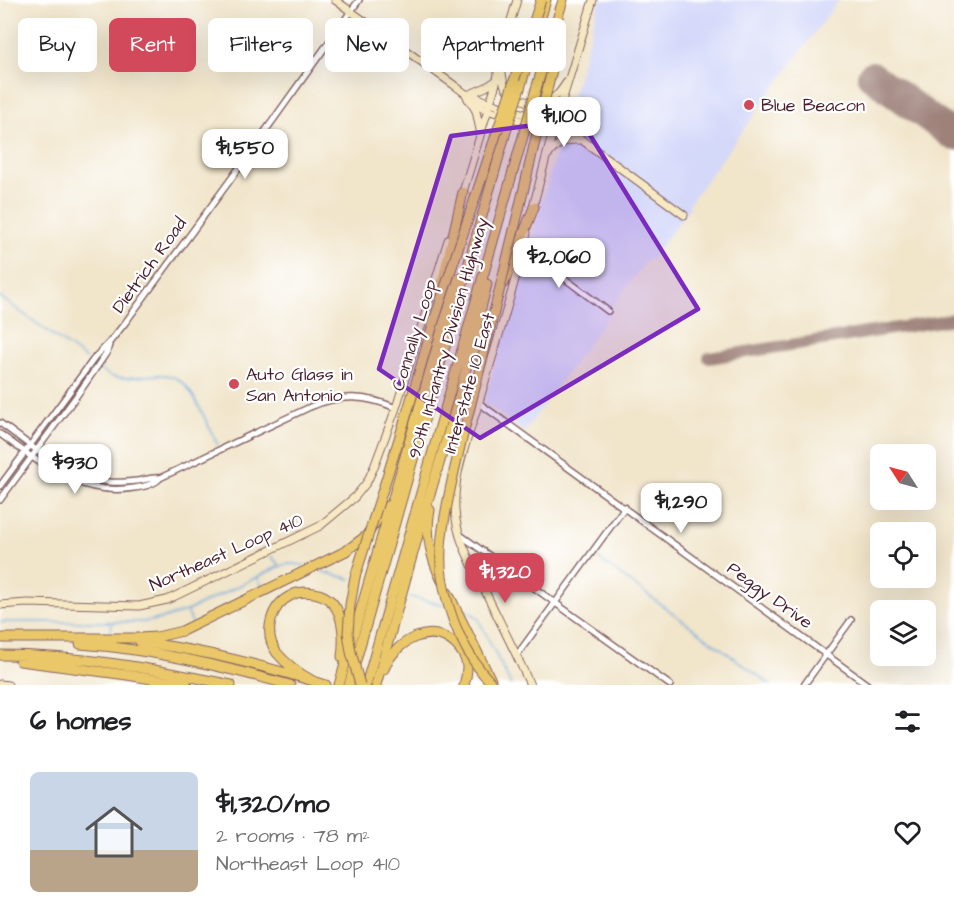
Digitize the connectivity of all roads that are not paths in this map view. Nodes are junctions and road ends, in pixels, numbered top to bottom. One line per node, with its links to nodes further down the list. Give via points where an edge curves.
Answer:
1 (335, 0): 8 (main road)
2 (359, 0): 8 (street, Dietrich Road)
3 (517, 0): 10 (main road)
4 (541, 0): 67 (highway, Connally Loop, bridge, via 434,321 355,576 348,633)
5 (546, 0): 23 (highway, 90th Infantry Division Highway, bridge)
6 (563, 0): 9 (highway, 90th Infantry Division Highway)
7 (593, 0): 13 (main road, Interstate 10 East)
8 (351, 11): 15 (main road); 30 (street, Dietrich Road)
9 (560, 11): 24 (highway, 90th Infantry Division Highway, bridge); 71 (highway, bridge, via 548,90 454,472 441,546 450,612 464,647)
10 (512, 18)
11 (498, 72): 14 (main road)
12 (502, 72): 13 (main road, via 504,86 514,97 544,104 558,95)
13 (570, 78): 16 (main road, Interstate 10 East)
14 (497, 80): 15 (main road); 17 (main road)
15 (468, 96): 17 (main road); 20 (main road)
16 (564, 96): 18 (main road, Interstate 10 East); 19 (main road, via 564,117)
17 (489, 106): 18 (main road); 20 (main road)
18 (554, 127): 19 (main road); 21 (main road); 22 (main road, Interstate 10 East)
19 (569, 129): 21 (main road)
20 (481, 132): 25 (main road)
21 (578, 140): 22 (main road, via 561,142); 27 (main road)
22 (547, 156): 26 (main road, Interstate 10 East)
23 (493, 179): 32 (highway); 66 (highway, 90th Infantry Division Highway)
24 (508, 191): 31 (highway); 68 (highway, 90th Infantry Division Highway)
25 (463, 192): 32 (highway); 34 (main road)
26 (534, 207): 28 (main road, Interstate 10 East); 31 (highway)
27 (684, 215)
28 (524, 248): 29 (street); 33 (main road, Interstate 10 East)
29 (608, 311)
30 (109, 343): 37 (street, Dietrich Road); 38 (street, Dietrich Road)
31 (459, 397): 41 (highway)
32 (421, 401): 44 (highway)
33 (479, 403): 46 (street, Peggy Drive); 47 (main road, Interstate 10 East, via 457,477)
34 (396, 408): 42 (street, via 368,399 327,400); 49 (main road, Northeast Loop 410, via 366,482 356,497 320,526 167,600 139,606)
35 (0, 423): 37 (street)
36 (0, 434): 39 (street)
37 (30, 445): 38 (street); 39 (street, Dietrich Road)
38 (37, 450): 40 (street, Dietrich Road); 42 (street, via 70,472 98,481 122,483)
39 (25, 452): 40 (street); 43 (street, Dietrich Road)
40 (32, 457): 42 (street, via 63,477 97,488 134,488); 45 (street, Dietrich Road)
41 (440, 462): 69 (highway); 71 (highway, via 428,517 430,549 438,574)
42 (160, 478)
43 (0, 486)
44 (394, 491): 52 (highway, via 366,536 346,551 183,631 149,638); 58 (highway)
45 (0, 500)
46 (624, 507): 48 (street); 53 (street, Peggy Drive)
47 (459, 533): 48 (street); 54 (main road)
48 (555, 602): 54 (street); 73 (street)
49 (0, 605)
50 (851, 620): 53 (street)
51 (2, 638): 52 (highway); 64 (highway, via 94,645 181,658)
52 (108, 638): 57 (highway, via 198,652)
53 (826, 654): 74 (street); 75 (street, Peggy Drive)
54 (517, 655): 72 (main road)
55 (0, 657): 56 (highway); 63 (highway, via 107,662)
56 (127, 675): 61 (highway); 62 (highway)
57 (313, 681): 58 (highway, via 276,652 269,632 277,607 290,595 306,591 320,594 339,612 344,643); 65 (highway)
58 (340, 681)
59 (0, 684): 60 (main road)
60 (8, 685)
61 (150, 685)
62 (187, 685)
63 (231, 685)
64 (290, 685)
65 (325, 685)
66 (349, 685)
67 (360, 685)
68 (366, 685)
69 (376, 685): 70 (highway, via 399,647 431,633 449,639 463,653 467,666)
70 (464, 685)
71 (493, 685)
72 (530, 685)
73 (670, 685)
74 (804, 685)
75 (868, 685)

